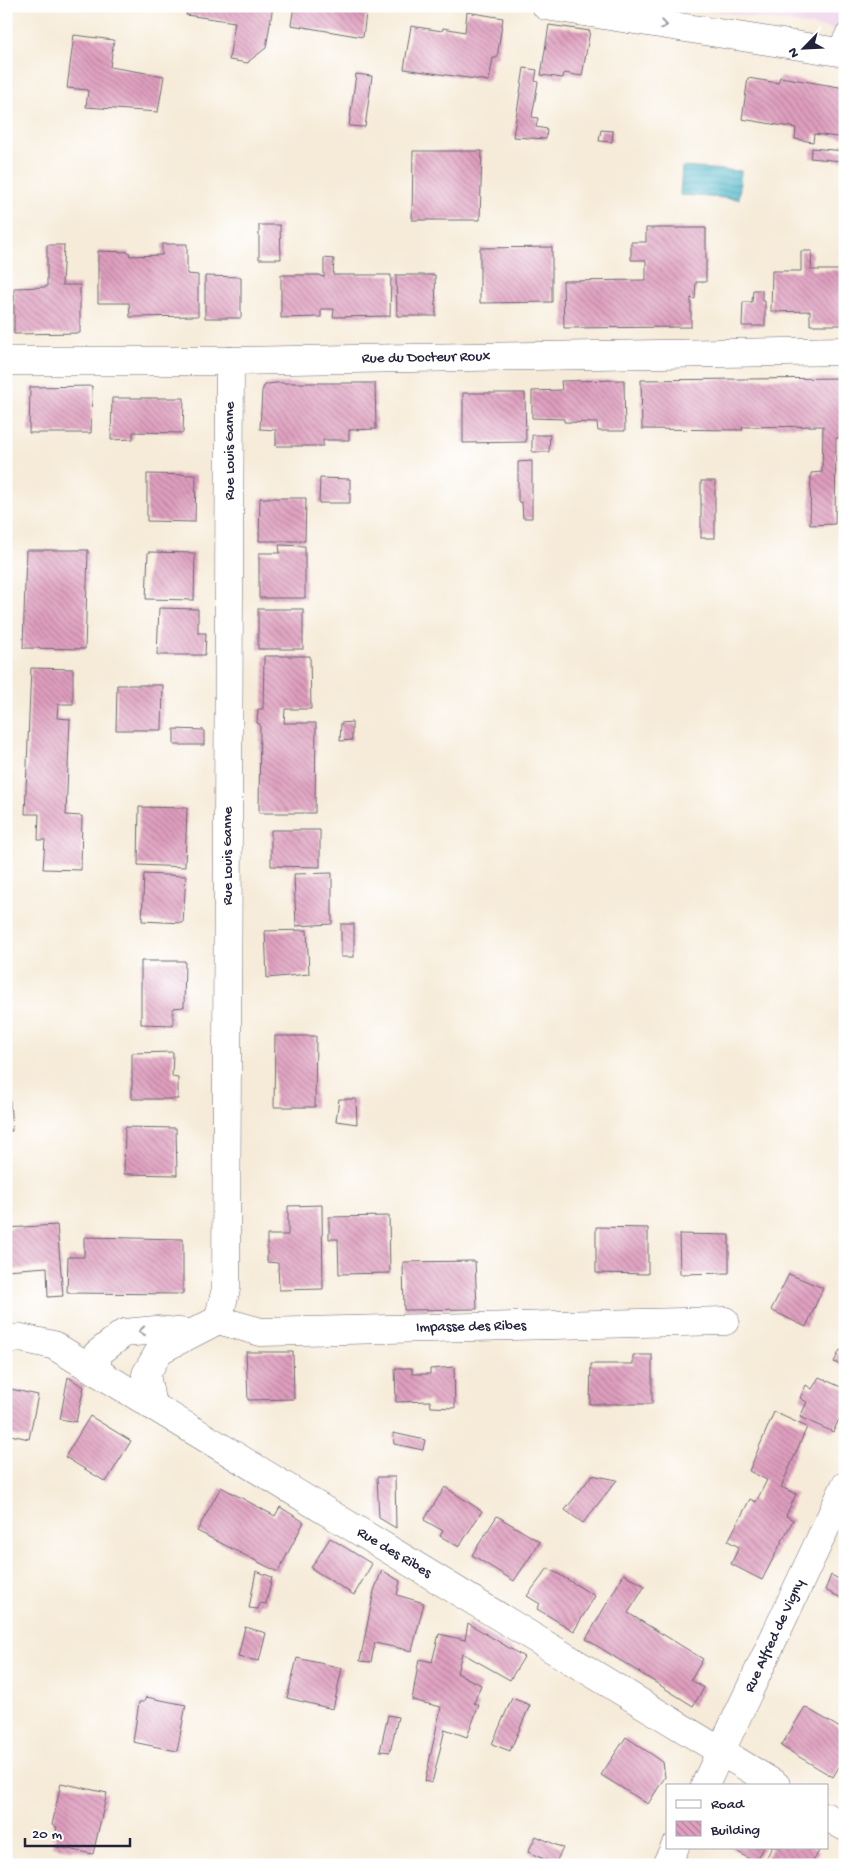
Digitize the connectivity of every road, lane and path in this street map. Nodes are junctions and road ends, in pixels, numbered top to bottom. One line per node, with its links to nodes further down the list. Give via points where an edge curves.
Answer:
1 (546, 6): 2 (street, one-way to 2)
2 (842, 46)
3 (845, 351): 5 (street, Rue du Docteur Roux)
4 (6, 361): 5 (street, Rue du Docteur Roux)
5 (230, 361): 6 (street, Rue Louis Ganne, via 226,1289)
6 (218, 1320): 7 (street, Impasse des Ribes, via 261,1332); 8 (street)
7 (725, 1321)
8 (190, 1333): 10 (street, one-way to 10, via 156,1330 124,1333 96,1354); 11 (street, via 160,1350 146,1374)
9 (6, 1340): 10 (street, Rue des Ribes, via 21,1338 53,1345)
10 (97, 1372): 11 (street, Rue des Ribes)
11 (152, 1406): 13 (street, Rue des Ribes)
12 (845, 1486): 13 (street, Rue Alfred de Vigny)
13 (721, 1751): 14 (street, Rue Alfred de Vigny); 15 (street, Rue des Ribes)
14 (705, 1784)
15 (774, 1784)
16 (828, 1817): 17 (street)
17 (845, 1827)
18 (674, 1848): 19 (street)
19 (666, 1865)

